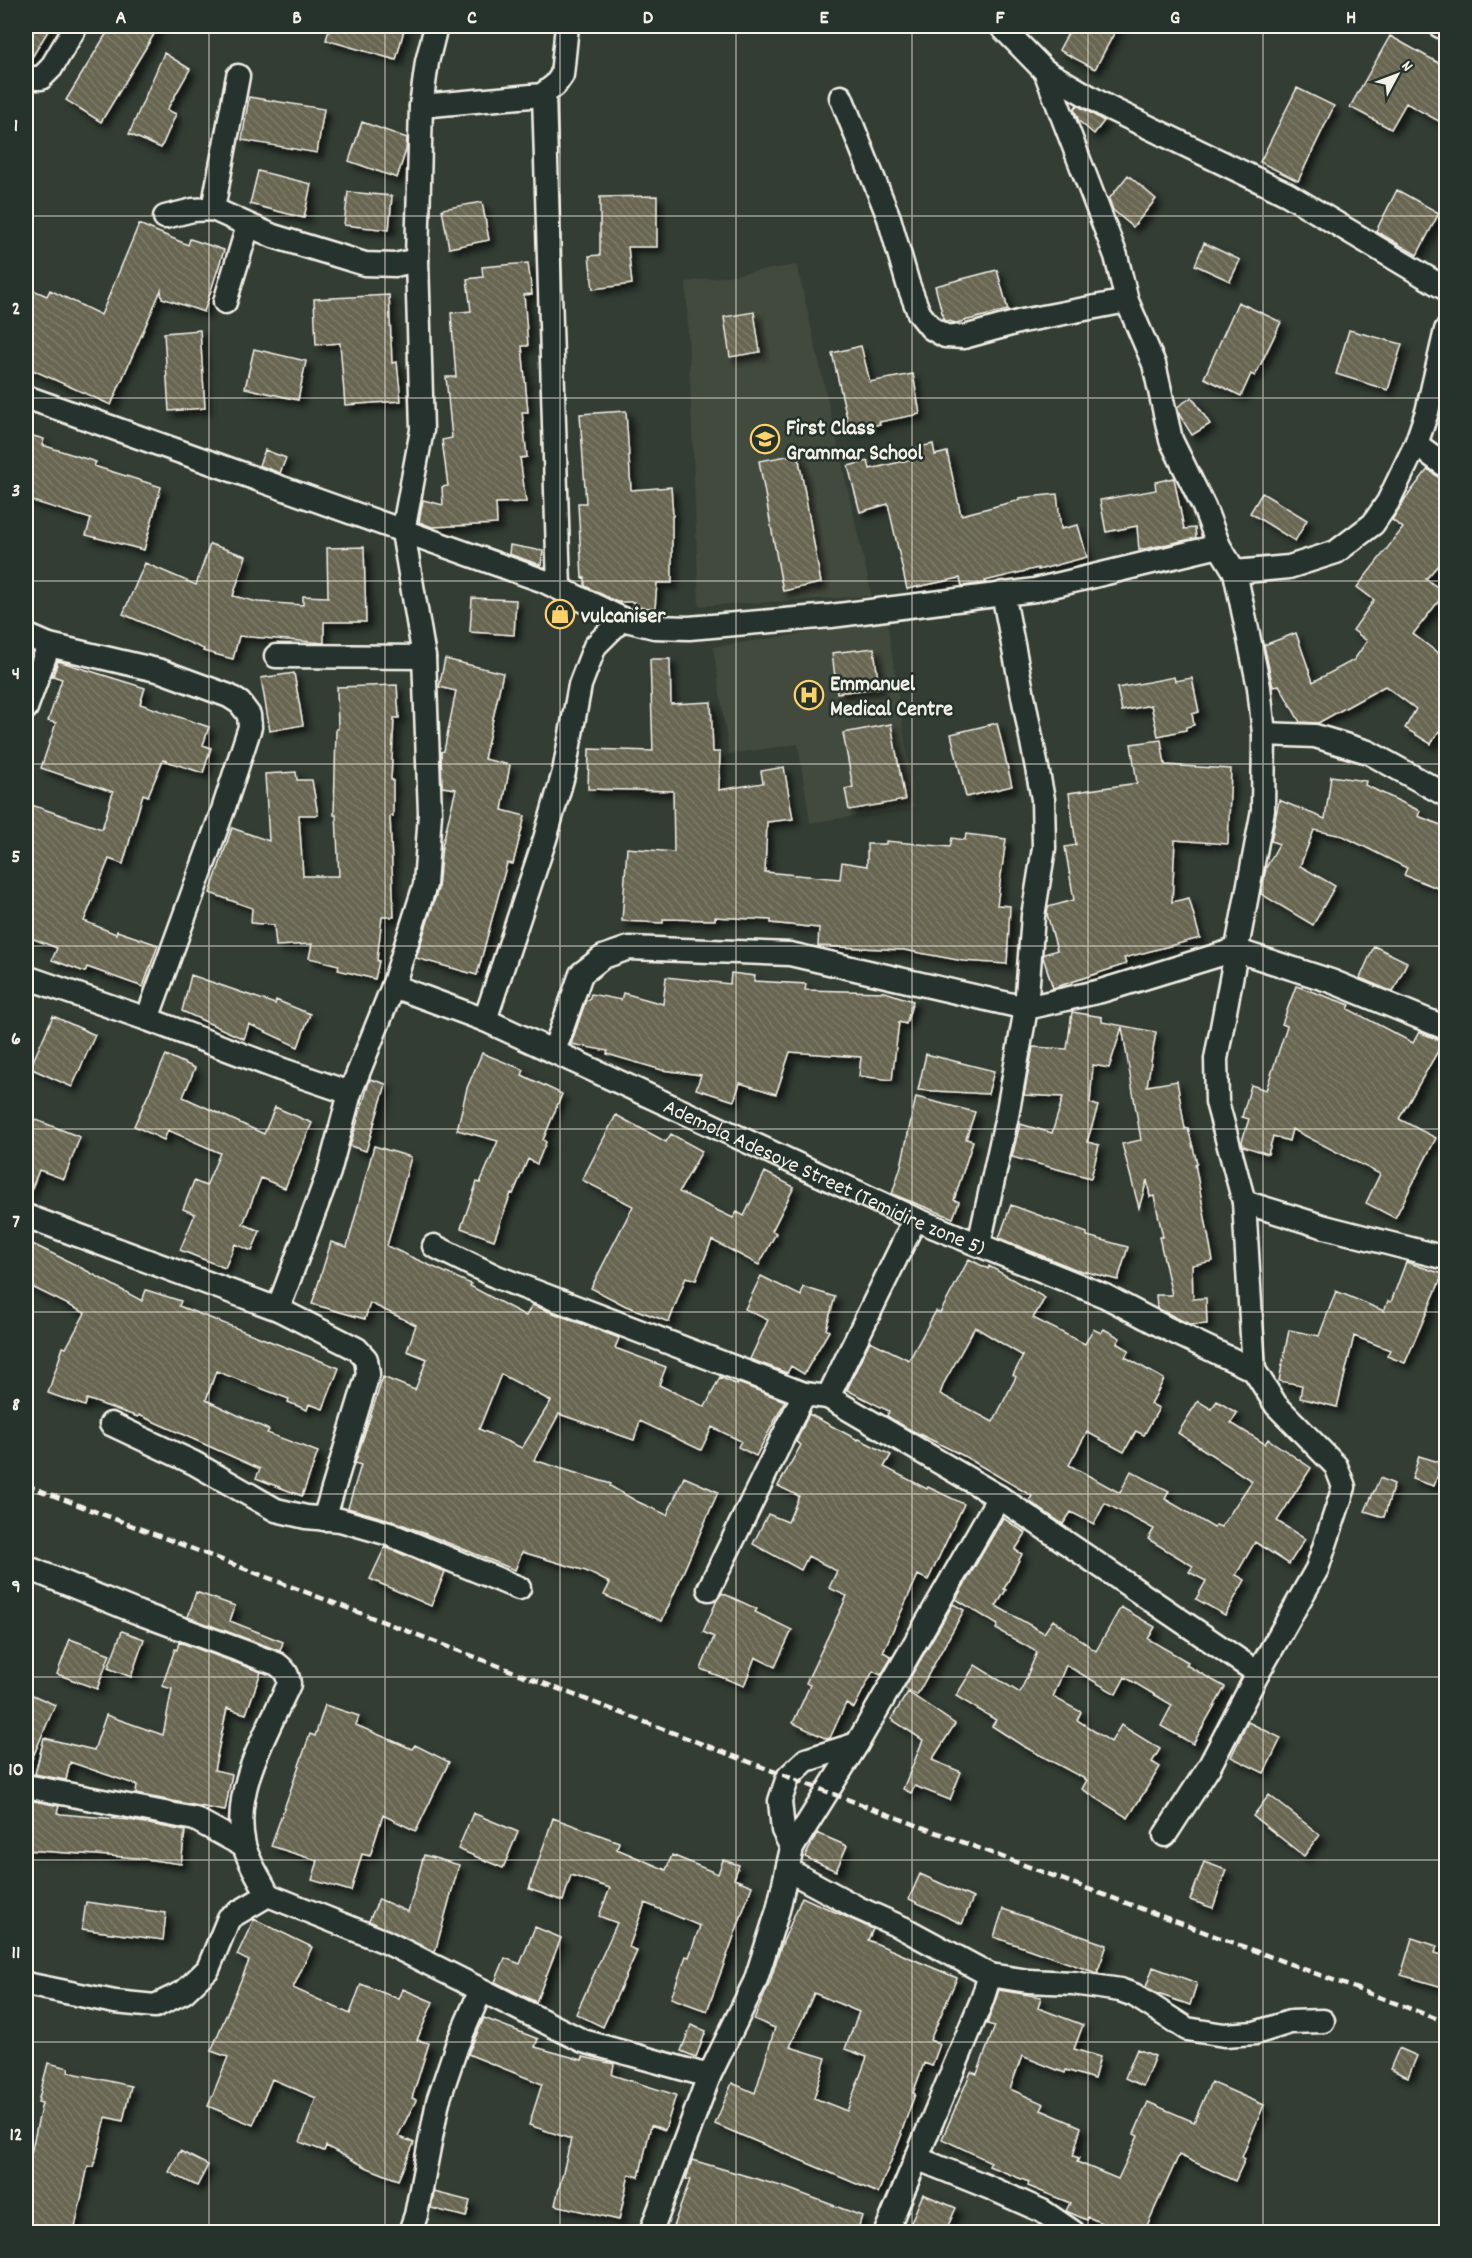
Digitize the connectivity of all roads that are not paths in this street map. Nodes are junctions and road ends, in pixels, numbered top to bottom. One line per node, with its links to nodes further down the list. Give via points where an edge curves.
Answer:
1 (76, 26): 9 (street, via 51,68 41,78)
2 (436, 26): 12 (street)
3 (567, 26): 10 (street, via 562,75)
4 (1001, 26): 7 (street)
5 (1440, 26): 6 (street)
6 (1446, 29)
7 (1045, 71): 17 (street, via 1107,107 1287,194); 18 (street, via 1116,256)
8 (238, 76): 13 (street)
9 (26, 78)
10 (544, 94): 12 (street); 27 (street)
11 (841, 97): 18 (street, via 889,218 919,313 931,328 945,336 964,337 1022,321)
12 (421, 106): 16 (street)
13 (213, 209): 14 (street); 15 (street)
14 (165, 217)
15 (248, 226): 16 (street, via 365,264 395,265); 19 (street)
16 (417, 260): 24 (street, via 422,430)
17 (1446, 289)
18 (1127, 301): 25 (street, via 1154,364 1171,440)
19 (225, 302)
20 (1446, 330): 22 (street)
21 (26, 397): 24 (street)
22 (1416, 444): 23 (street); 26 (street, via 1373,524 1336,552 1289,567)
23 (1446, 466)
24 (403, 532): 27 (street); 33 (street)
25 (1219, 546): 26 (street); 28 (street, via 1035,590)
26 (1235, 572): 35 (street, via 1259,687)
27 (559, 588): 29 (street)
28 (1004, 593): 29 (street, via 831,616 689,628 654,627); 40 (street, via 1043,799 1044,848 1033,916)
29 (622, 619): 42 (street, via 595,645 580,685 558,794)
30 (26, 635): 31 (street)
31 (49, 645): 34 (street); 41 (street, via 161,671 229,696 249,715 250,727 223,810)
32 (276, 656): 33 (street)
33 (424, 657): 39 (street, via 430,813 424,885)
34 (26, 708)
35 (1264, 734): 36 (street, via 1315,736 1368,752); 37 (street, via 1263,810)
36 (1445, 792)
37 (1235, 950): 40 (street, via 1101,991); 43 (street, via 1330,981); 46 (street, via 1216,1059 1217,1102)
38 (26, 977): 41 (street)
39 (393, 986): 42 (street, Ademola Adesoye Street (Temidire zone 5)); 45 (street)
40 (1026, 1008): 44 (street, via 790,954 629,948 603,957 581,974); 49 (street)
41 (147, 1019): 45 (street)
42 (485, 1020): 44 (street, Ademola Adesoye Street (Temidire zone 5))
43 (1446, 1028)
44 (555, 1051): 48 (street, Ademola Adesoye Street (Temidire zone 5))
45 (350, 1093): 52 (street, via 330,1172)
46 (1244, 1202): 51 (street); 53 (street)
47 (26, 1216): 52 (street)
48 (915, 1219): 49 (street, Ademola Adesoye Street (Temidire zone 5)); 55 (street)
49 (979, 1244): 53 (street, Ademola Adesoye Street (Temidire zone 5), via 1105,1296)
50 (434, 1246): 54 (street, via 497,1277)
51 (1446, 1258)
52 (278, 1309): 58 (street, via 357,1349 366,1359 368,1374)
53 (1254, 1370): 62 (street, via 1276,1405 1336,1466 1344,1487 1317,1569)
54 (804, 1394): 55 (street); 61 (street)
55 (828, 1397): 57 (street)
56 (111, 1424): 58 (street, via 194,1463 276,1510)
57 (999, 1497): 62 (street); 63 (street)
58 (324, 1519): 60 (street, via 389,1534)
59 (26, 1567): 66 (street, via 284,1669 288,1684 252,1763 242,1806)
60 (519, 1588)
61 (709, 1589)
62 (1258, 1673): 65 (street, via 1209,1767)
63 (857, 1743): 67 (street); 67 (street, via 806,1760 788,1777 780,1801)
64 (26, 1786): 66 (street, via 195,1819)
65 (1165, 1835)
66 (244, 1846): 68 (street)
67 (790, 1859): 69 (street, via 858,1908); 73 (street, via 755,1982)
68 (268, 1895): 70 (street, via 229,1918 208,1969 184,1992 155,2006); 71 (street, via 386,1942)
69 (990, 1975): 72 (street, via 1120,1990 1187,2029 1224,2035 1255,2033 1290,2022); 74 (street)
70 (26, 1984)
71 (481, 1990): 73 (street, via 583,2041); 75 (street, via 438,2101)
72 (1323, 2021)
73 (708, 2076): 76 (street)
74 (916, 2158): 77 (street); 78 (street, via 1042,2211)
75 (410, 2232)
76 (651, 2232)
77 (886, 2232)
78 (1073, 2232)

